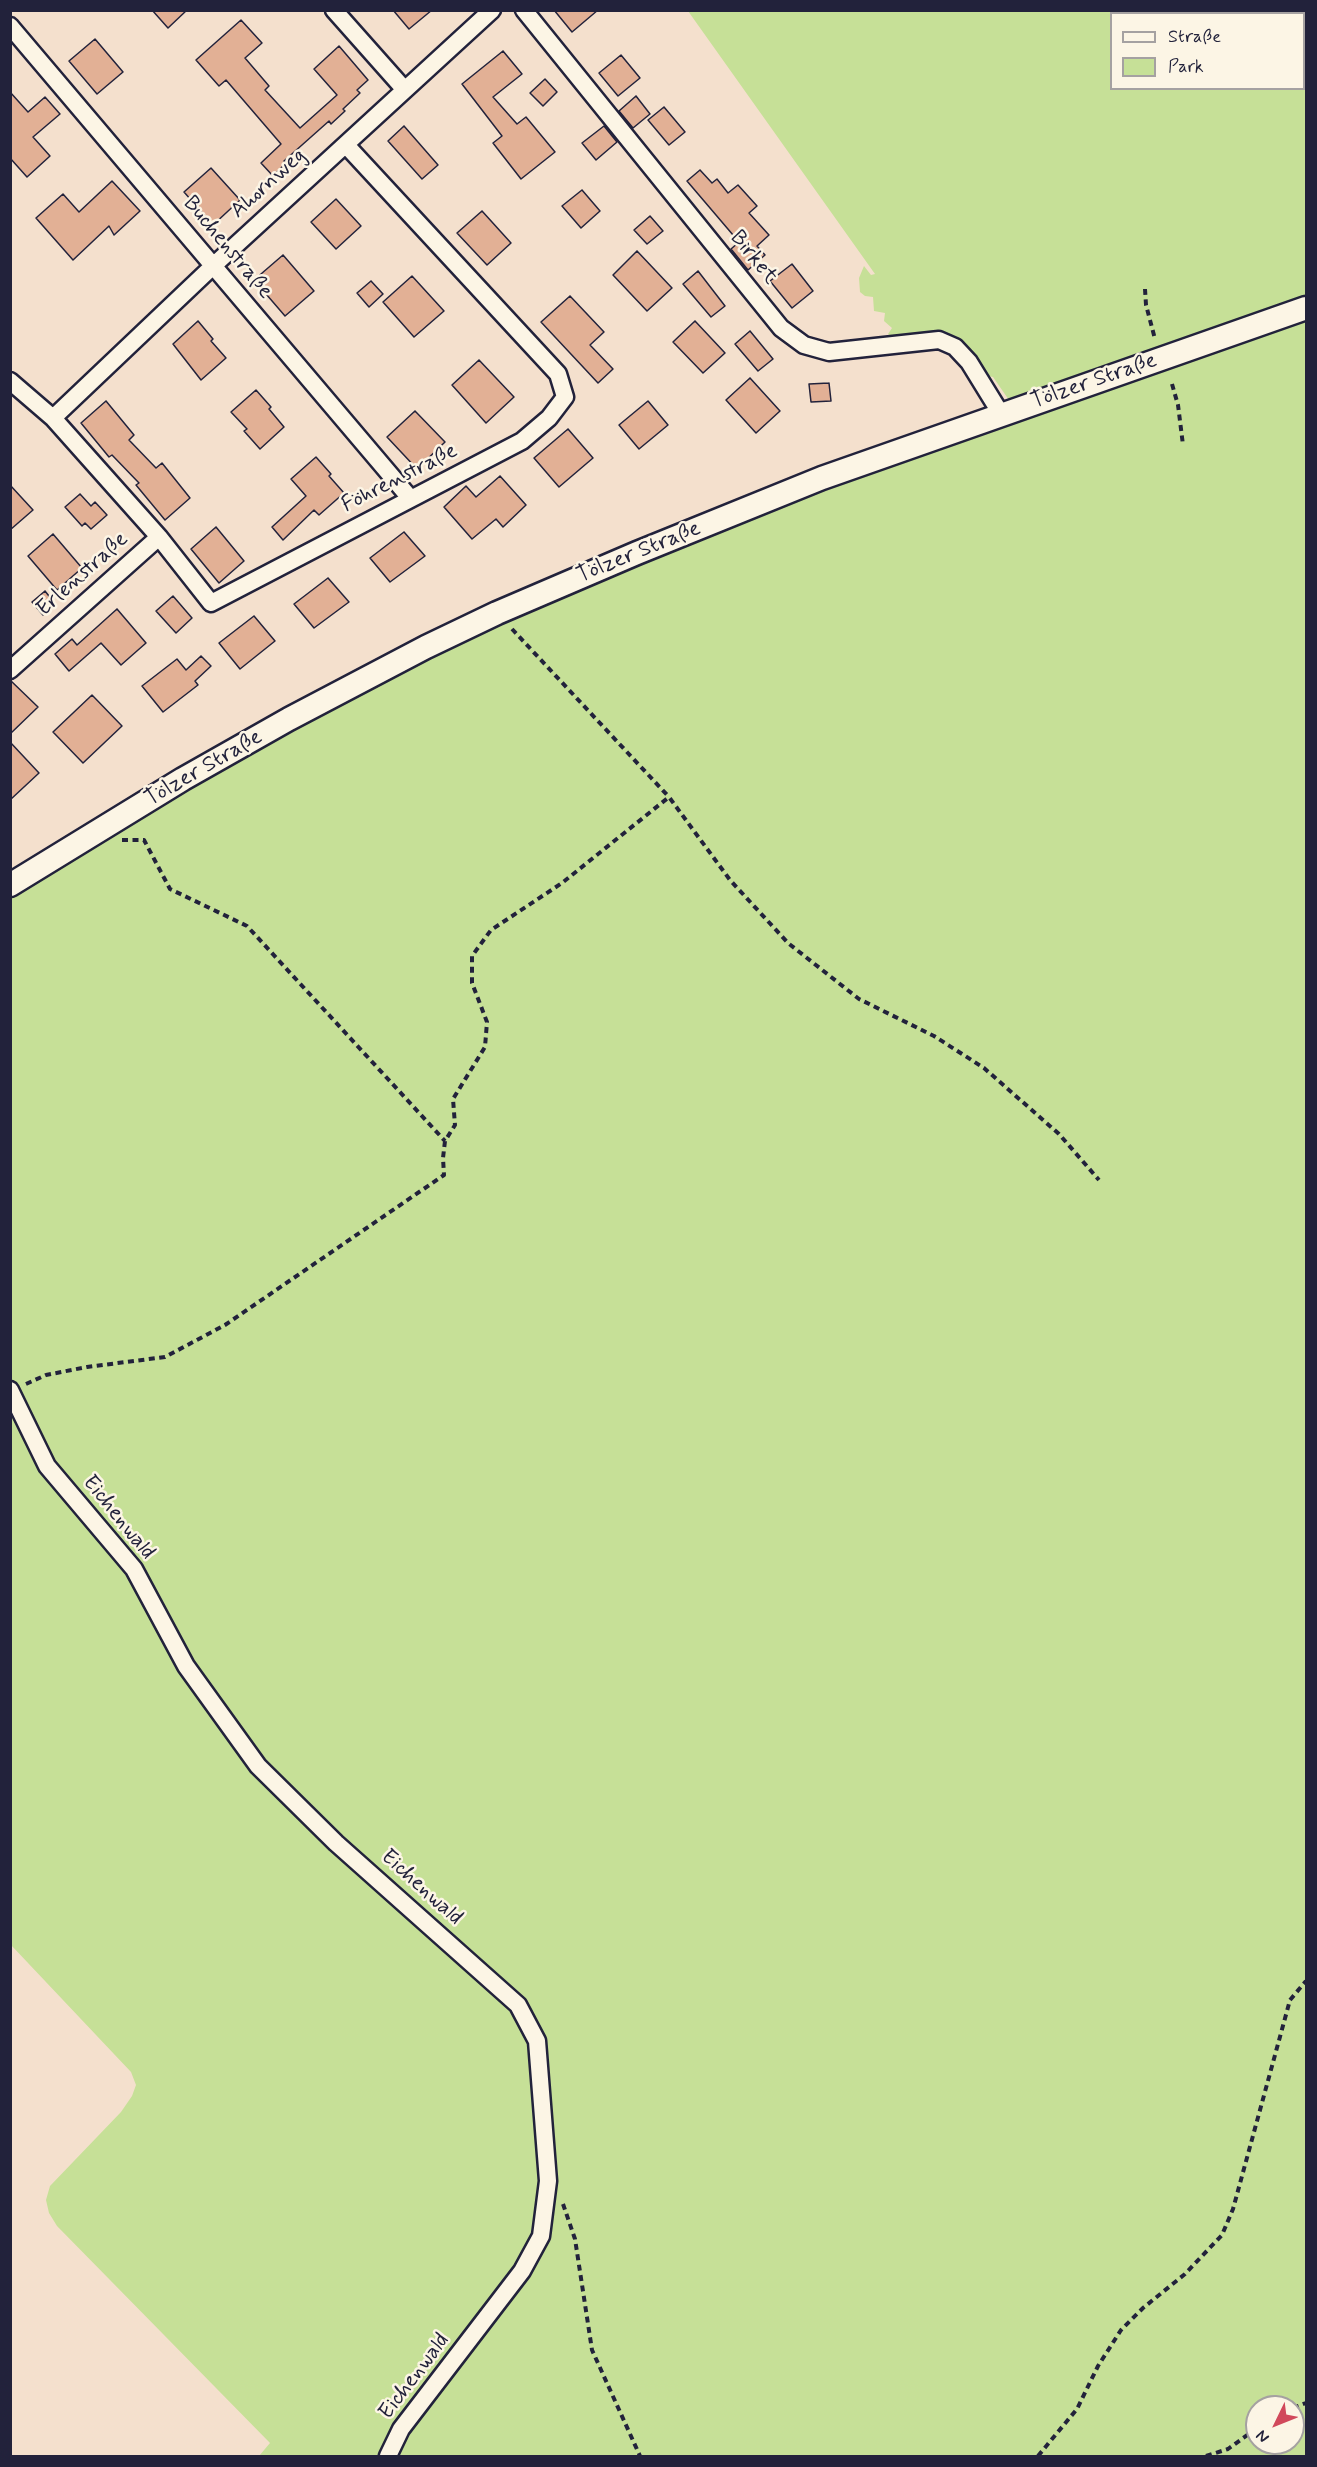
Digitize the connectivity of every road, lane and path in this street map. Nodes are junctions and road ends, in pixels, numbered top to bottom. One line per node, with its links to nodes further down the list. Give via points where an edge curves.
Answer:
1 (334, 10): 5 (street)
2 (492, 10): 5 (street, Ahornweg)
3 (524, 10): 13 (street, Birket, via 781,328 804,345 829,352 939,340 955,347 969,362)
4 (10, 26): 7 (street, Buchenstraße)
5 (405, 90): 6 (street, Ahornweg)
6 (346, 145): 7 (street, Ahornweg); 16 (street, Föhrenstraße, via 558,374 565,397 549,418 522,441)
7 (213, 266): 14 (street, Ahornweg); 16 (street, Buchenstraße)
8 (1145, 289): 10 (path)
9 (1306, 308): 13 (main road, Tölzer Straße)
10 (1155, 339)
11 (10, 381): 14 (street, Föhrenstraße)
12 (1172, 384): 15 (path)
13 (1001, 414): 18 (main road, Tölzer Straße, via 822,478)
14 (52, 418): 17 (street, Föhrenstraße)
15 (1183, 445)
16 (410, 498): 17 (street, Föhrenstraße, via 211,603)
17 (159, 537): 19 (street, Erlenstraße)
18 (497, 613): 20 (path); 21 (main road, Tölzer Straße, via 289,719)
19 (10, 670)
20 (669, 797): 23 (path, via 562,883 491,930 472,956 472,983 487,1022 485,1047 453,1100 455,1125); 24 (path, via 730,880 788,943 859,999 934,1036 984,1068 1059,1134)
21 (100, 830): 22 (main road, Tölzer Straße); 23 (path, via 111,840 144,840 170,889 247,926)
22 (10, 885)
23 (445, 1142): 25 (path, via 444,1175 225,1325 165,1357 46,1375)
24 (1099, 1180)
25 (11, 1390): 27 (street, Eichenwald, via 47,1466 134,1569 186,1666 258,1766 336,1843 518,2005 537,2041)
26 (1306, 1981): 31 (path, via 1290,2000 1233,2209 1222,2235 1185,2274 1121,2330 1077,2409)
27 (548, 2181): 29 (street, Eichenwald, via 541,2236 522,2271 401,2429); 30 (path, via 566,2208 575,2239 592,2350)
28 (1245, 2437): 32 (path, via 1228,2449)
29 (388, 2457)
30 (640, 2457)
31 (1038, 2457)
32 (1206, 2457)

